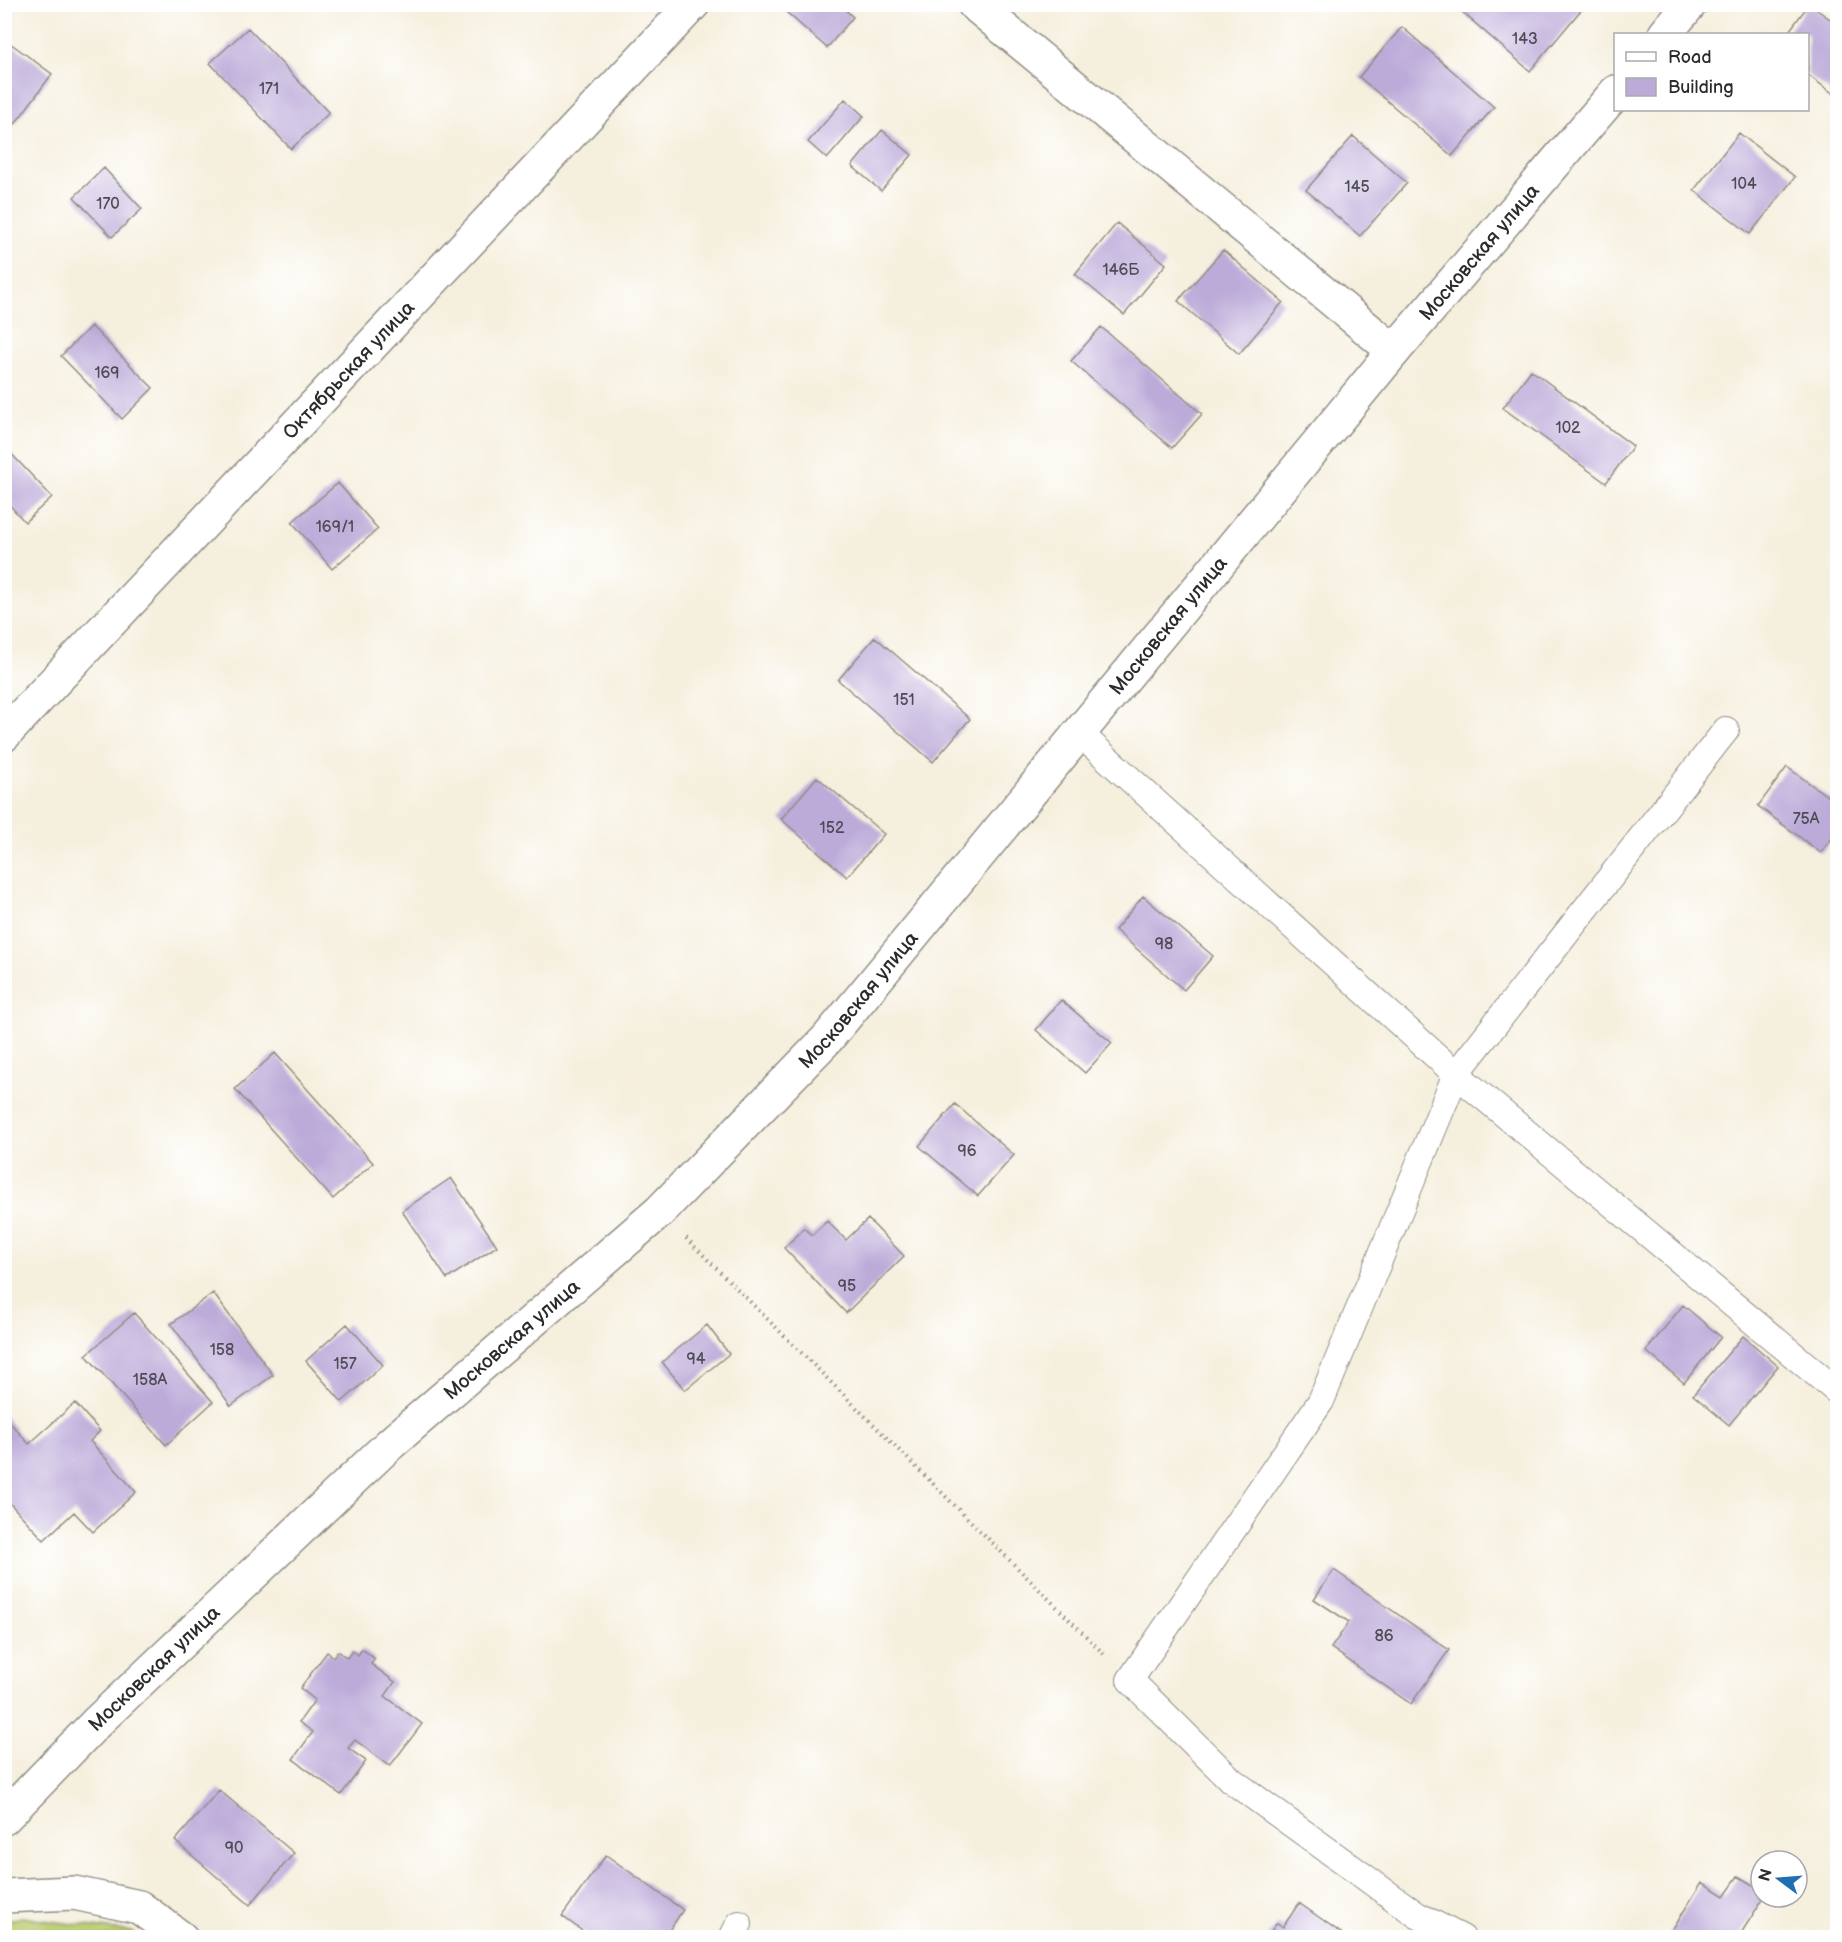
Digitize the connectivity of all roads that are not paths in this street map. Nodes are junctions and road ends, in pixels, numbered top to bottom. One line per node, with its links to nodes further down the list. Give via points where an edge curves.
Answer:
1 (693, 4): 9 (street, Октябрьская улица)
2 (974, 4): 6 (street)
3 (1690, 4): 4 (street)
4 (1666, 33)
5 (1614, 94): 6 (street, Московская улица)
6 (1394, 351): 8 (street, Московская улица)
7 (1726, 730): 10 (lane)
8 (1079, 733): 10 (lane); 12 (street, Московская улица, via 827,1039 659,1212 390,1444 97,1722)
9 (4, 735)
10 (1456, 1074): 11 (lane); 15 (lane, via 1321,1401 1130,1680 1231,1780 1417,1915)
11 (1838, 1392)
12 (4, 1818)
13 (4, 1896): 14 (street, via 74,1893 139,1907)
14 (181, 1938)
15 (1462, 1938)

